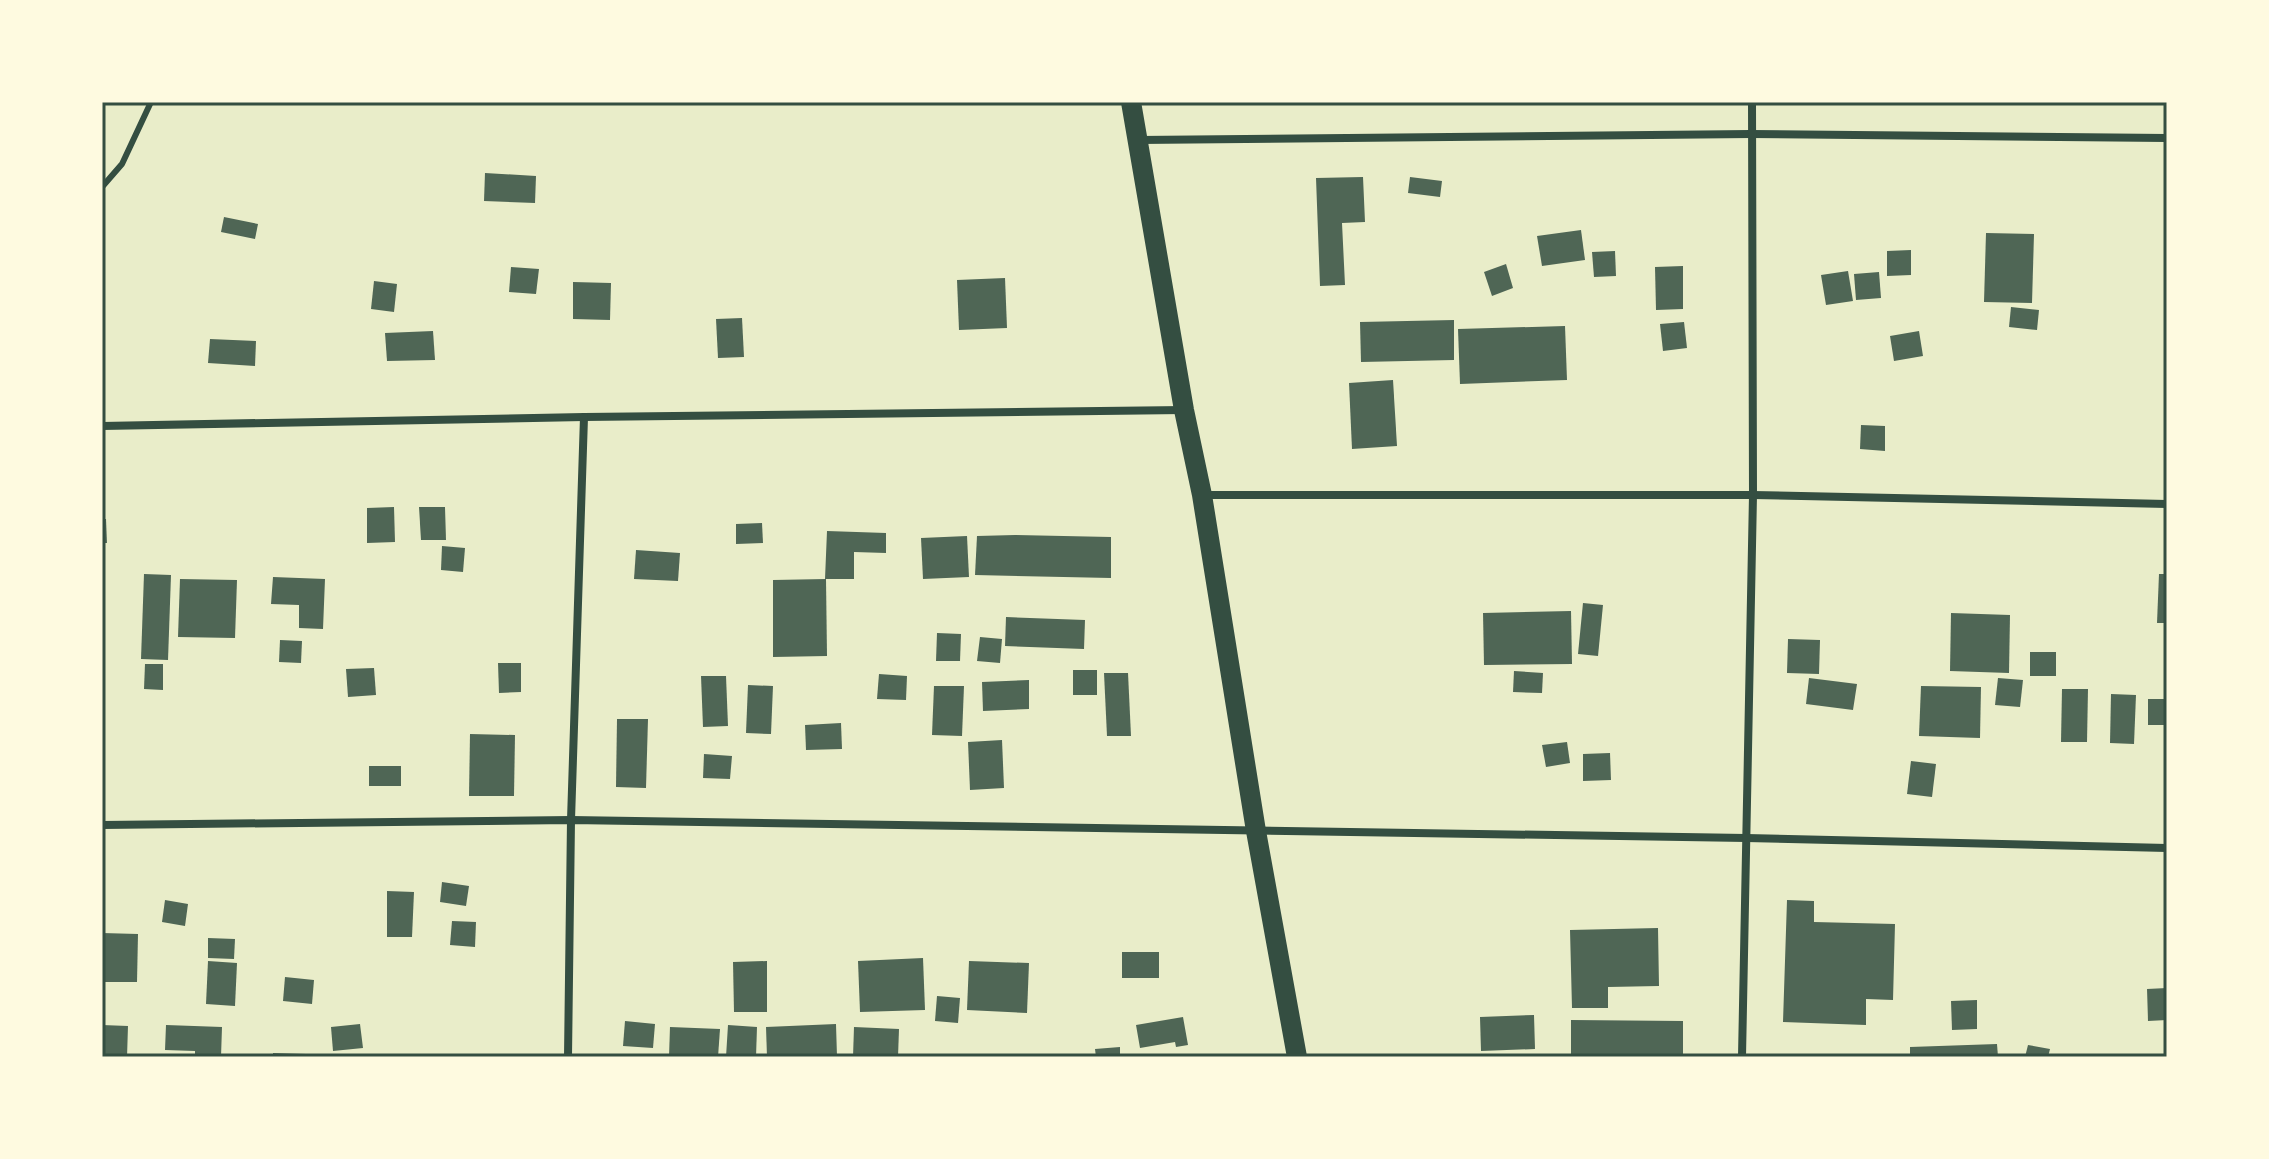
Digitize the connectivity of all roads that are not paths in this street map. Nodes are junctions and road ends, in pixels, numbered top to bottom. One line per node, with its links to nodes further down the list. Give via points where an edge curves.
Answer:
1 (151, 102): 7 (lane, via 122,164)
2 (1131, 102): 6 (main road)
3 (1752, 102): 4 (street)
4 (1751, 134): 5 (street); 6 (street); 12 (street)
5 (2167, 138)
6 (1138, 140): 8 (main road)
7 (102, 187)
8 (1184, 410): 9 (street); 11 (main road)
9 (584, 417): 10 (street); 14 (street)
10 (102, 426)
11 (1202, 495): 12 (street); 16 (main road)
12 (1753, 495): 13 (street); 17 (street)
13 (2167, 504)
14 (571, 820): 15 (street); 16 (street); 19 (street)
15 (102, 825)
16 (1256, 831): 17 (street); 20 (main road)
17 (1746, 838): 18 (street); 21 (street)
18 (2167, 848)
19 (568, 1057)
20 (1297, 1057)
21 (1742, 1057)

